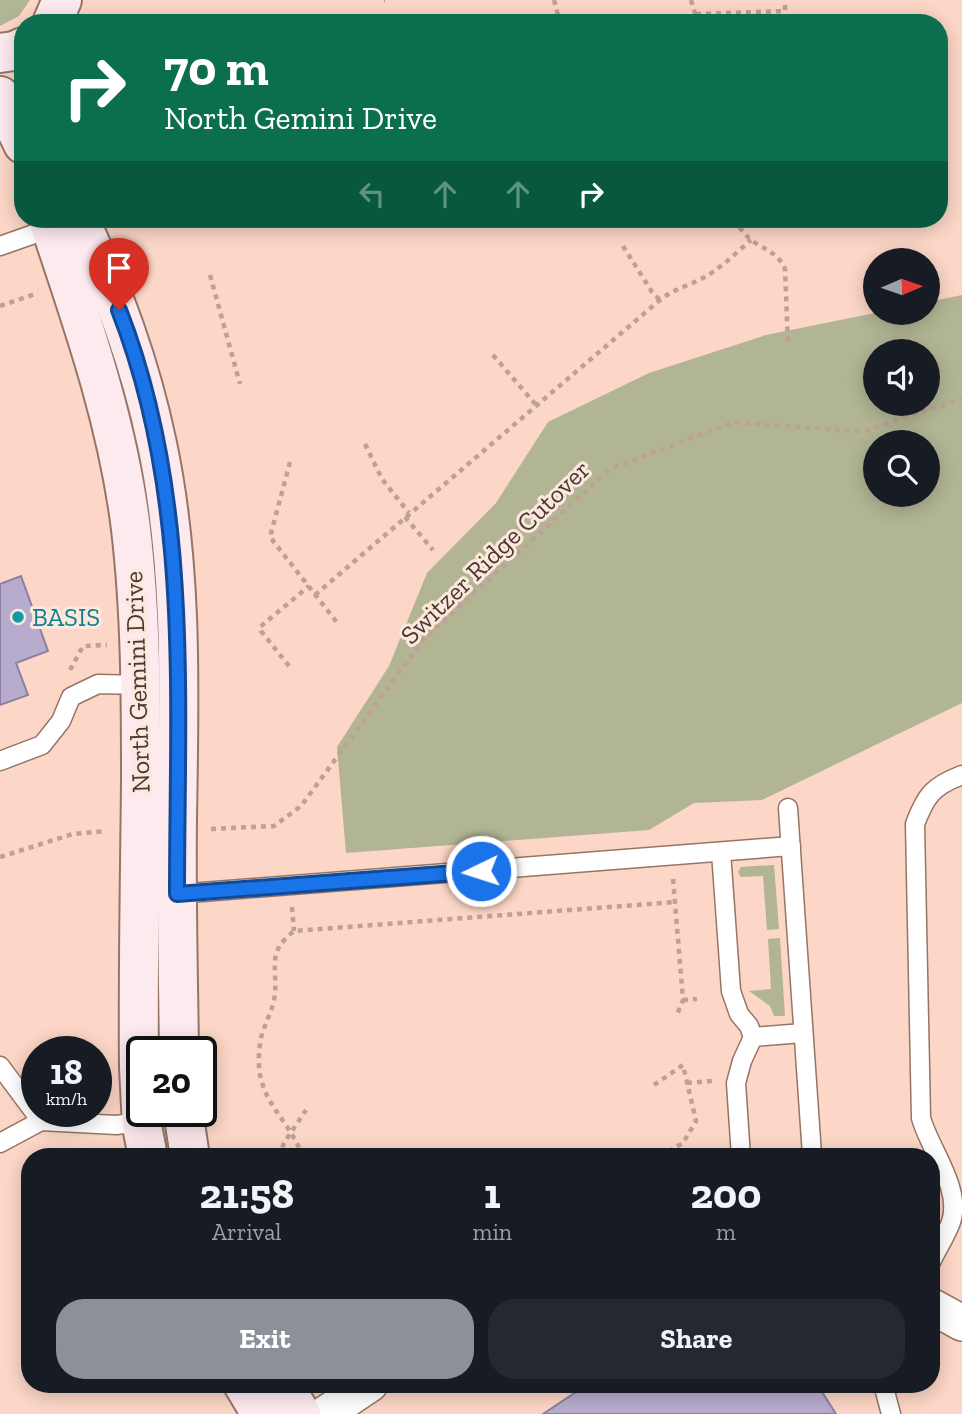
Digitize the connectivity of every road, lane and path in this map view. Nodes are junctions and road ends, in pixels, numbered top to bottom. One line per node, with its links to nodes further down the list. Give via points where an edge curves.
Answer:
1 (691, 0): 3 (path)
2 (785, 0): 3 (path, via 785,11)
3 (696, 14)
4 (0, 96): 5 (street)
5 (14, 125)
6 (44, 228): 11 (lane)
7 (61, 228): 32 (street, North Gemini Drive, via 113,428 131,527)
8 (63, 228): 42 (street, North Gemini Drive, via 127,330 157,445 174,558)
9 (741, 228): 10 (path)
10 (751, 240): 15 (path, via 716,270); 17 (path, via 776,255 785,269)
11 (0, 246)
12 (622, 246): 15 (path)
13 (210, 275): 19 (path)
14 (45, 291): 16 (path)
15 (660, 300): 21 (path)
16 (0, 306)
17 (788, 345)
18 (493, 355): 21 (path)
19 (240, 384)
20 (962, 399): 37 (path, Switzer Ridge Cutover, via 862,432 734,422 610,469 424,639 301,806 274,826)
21 (536, 405): 24 (path)
22 (365, 444): 24 (path, via 382,480)
23 (290, 462): 26 (path, via 270,537)
24 (407, 515): 25 (path); 27 (path)
25 (433, 550)
26 (309, 586): 27 (path); 30 (path, via 260,627)
27 (315, 595): 28 (path)
28 (340, 625)
29 (118, 645): 31 (path, via 83,646)
30 (289, 666)
31 (69, 671)
32 (141, 685): 33 (lane, via 98,684 71,697 61,721 42,745); 60 (street, North Gemini Drive, via 138,950)
33 (0, 761)
34 (962, 775): 68 (lane, via 931,791 915,824 920,1118)
35 (788, 808): 38 (lane)
36 (117, 830): 40 (path, via 73,834)
37 (202, 830)
38 (791, 846): 39 (lane); 47 (lane)
39 (721, 852): 41 (lane); 49 (lane, via 730,992)
40 (0, 857)
41 (672, 857): 42 (lane); 43 (path)
42 (177, 894): 48 (street, North Gemini Drive)
43 (675, 902): 45 (path); 59 (path, via 294,931 282,940 274,959 274,1001 262,1032 258,1068 270,1104)
44 (697, 999): 45 (path)
45 (683, 1000): 46 (path)
46 (676, 1017)
47 (803, 1033): 49 (lane); 67 (lane)
48 (179, 1036)
49 (753, 1037): 66 (lane, via 736,1083)
50 (0, 1066): 54 (lane)
51 (712, 1081): 52 (path)
52 (687, 1083): 53 (path, via 682,1065); 65 (path, via 696,1121 683,1143)
53 (654, 1085)
54 (21, 1094)
55 (306, 1110): 59 (path)
56 (112, 1125): 60 (lane)
57 (30, 1127): 61 (lane)
58 (185, 1127): 62 (street)
59 (292, 1134): 63 (path); 64 (path)
60 (145, 1139)
61 (0, 1143)
62 (189, 1148)
63 (283, 1148)
64 (299, 1148)
65 (674, 1148)
66 (740, 1148)
67 (811, 1148)
68 (932, 1148)
69 (940, 1166): 70 (lane, via 953,1203 951,1221)
70 (940, 1244)
71 (940, 1311): 72 (street)
72 (962, 1323)
73 (248, 1393): 77 (street)
74 (288, 1393): 78 (street)
75 (356, 1393): 79 (street)
76 (885, 1393): 80 (lane)
77 (261, 1414)
78 (301, 1414)
79 (325, 1414)
80 (891, 1414)

